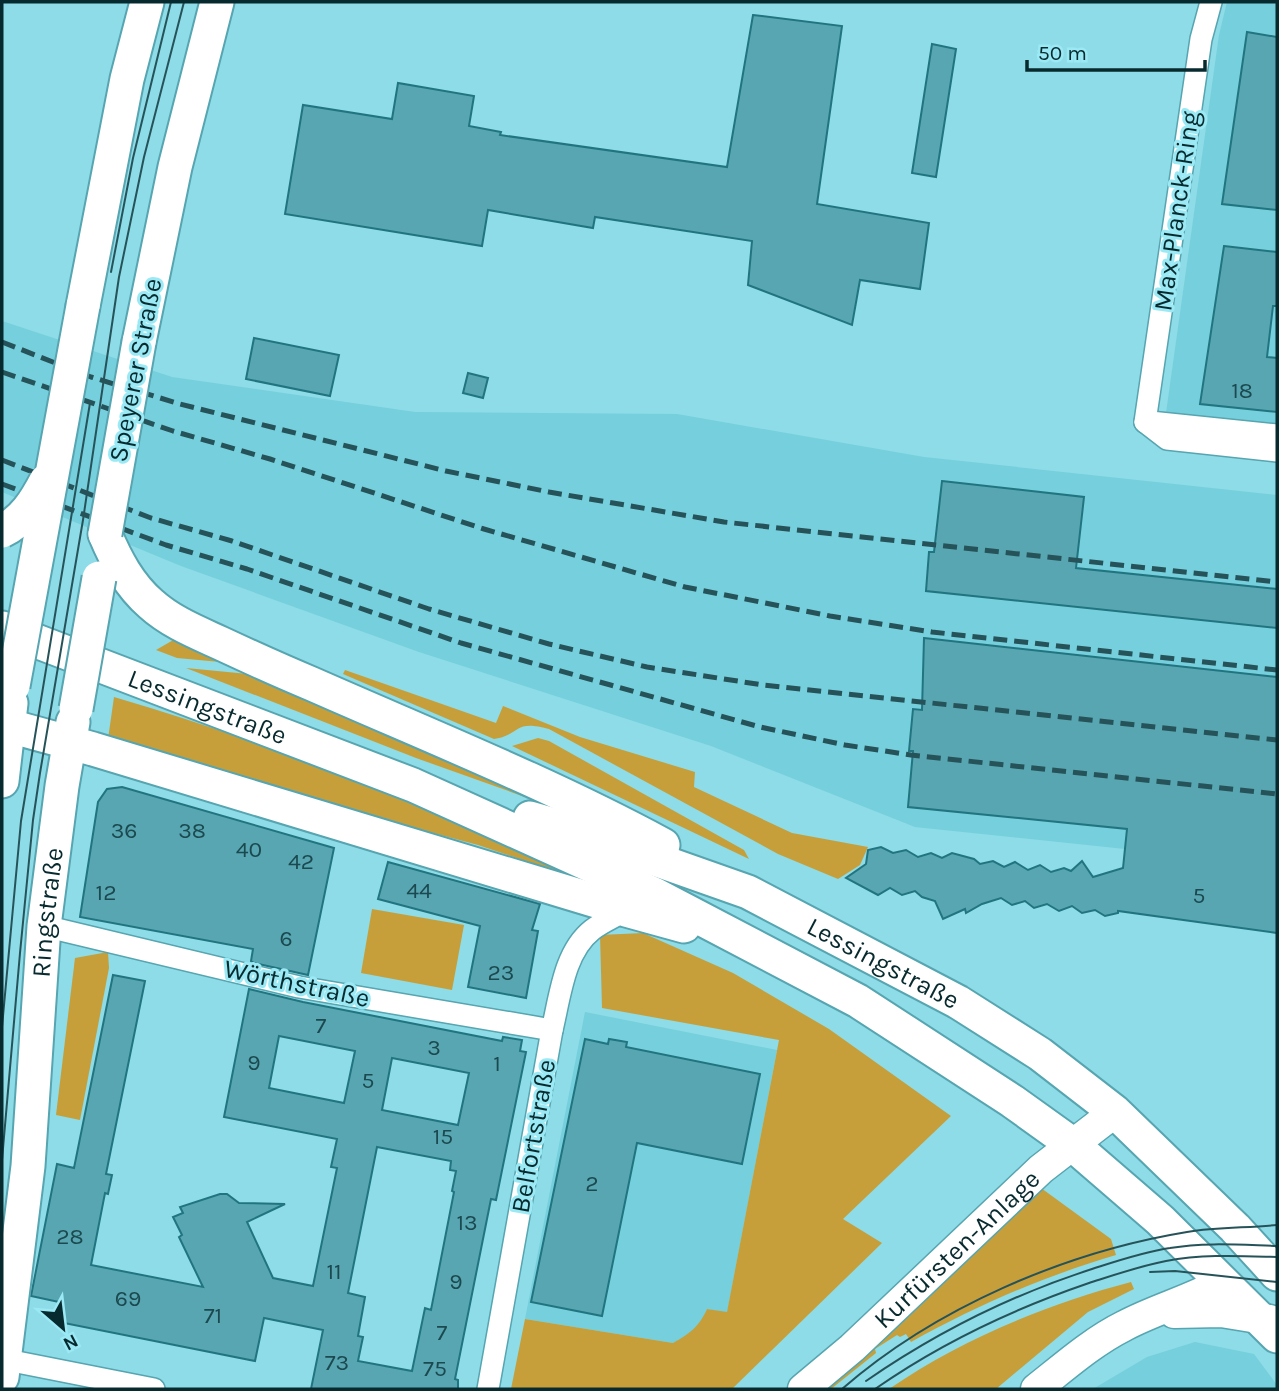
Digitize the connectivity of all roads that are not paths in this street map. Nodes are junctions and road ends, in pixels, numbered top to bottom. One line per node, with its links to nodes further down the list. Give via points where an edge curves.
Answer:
1 (147, 2): 7 (main road, bridge, via 101,206)
2 (217, 2): 9 (main road, Speyerer Straße, bridge, via 175,167)
3 (1211, 2): 4 (street, Max-Planck-Ring, via 1201,39)
4 (1145, 422): 5 (street); 6 (street, via 1167,439)
5 (1277, 435)
6 (1277, 451)
7 (56, 463): 8 (main road, bridge, via 27,512); 11 (main road, bridge)
8 (2, 531)
9 (105, 534): 12 (main road, Speyerer Straße, bridge); 15 (main road, via 129,580 149,604 169,618 622,823)
10 (2, 628): 14 (main road, Lessingstraße)
11 (5, 724): 12 (main road); 13 (main road)
12 (70, 742): 16 (main road); 17 (main road, Ringstraße)
13 (2, 781)
14 (413, 785): 15 (main road, Lessingstraße, via 575,831); 18 (main road, Lessingstraße, via 643,890)
15 (748, 892): 19 (main road, Lessingstraße)
16 (626, 910): 18 (main road); 21 (street, Belfortstraße, via 592,930 575,948)
17 (44, 926): 21 (street, Wörthstraße, via 299,987); 29 (main road, Ringstraße, via 28,1166)
18 (748, 944): 20 (main road, Lessingstraße)
19 (928, 985): 20 (main road); 22 (main road, Lessingstraße, via 1040,1054)
20 (869, 1008): 23 (main road, Lessingstraße)
21 (552, 1030): 31 (street, Belfortstraße)
22 (1115, 1112): 23 (main road, Kurfürsten-Anlage); 24 (main road, Lessingstraße)
23 (1072, 1144): 26 (main road, Lessingstraße); 32 (main road, Kurfürsten-Anlage)
24 (1251, 1245): 25 (main road, Lessingstraße); 26 (main road)
25 (1277, 1274)
26 (1223, 1282): 27 (main road); 28 (main road, Lessingstraße)
27 (1151, 1314): 28 (main road, via 1221,1312); 33 (main road, via 1104,1338)
28 (1271, 1325)
29 (2, 1367): 30 (street)
30 (154, 1389)
31 (488, 1389)
32 (803, 1389)
33 (1036, 1389)

